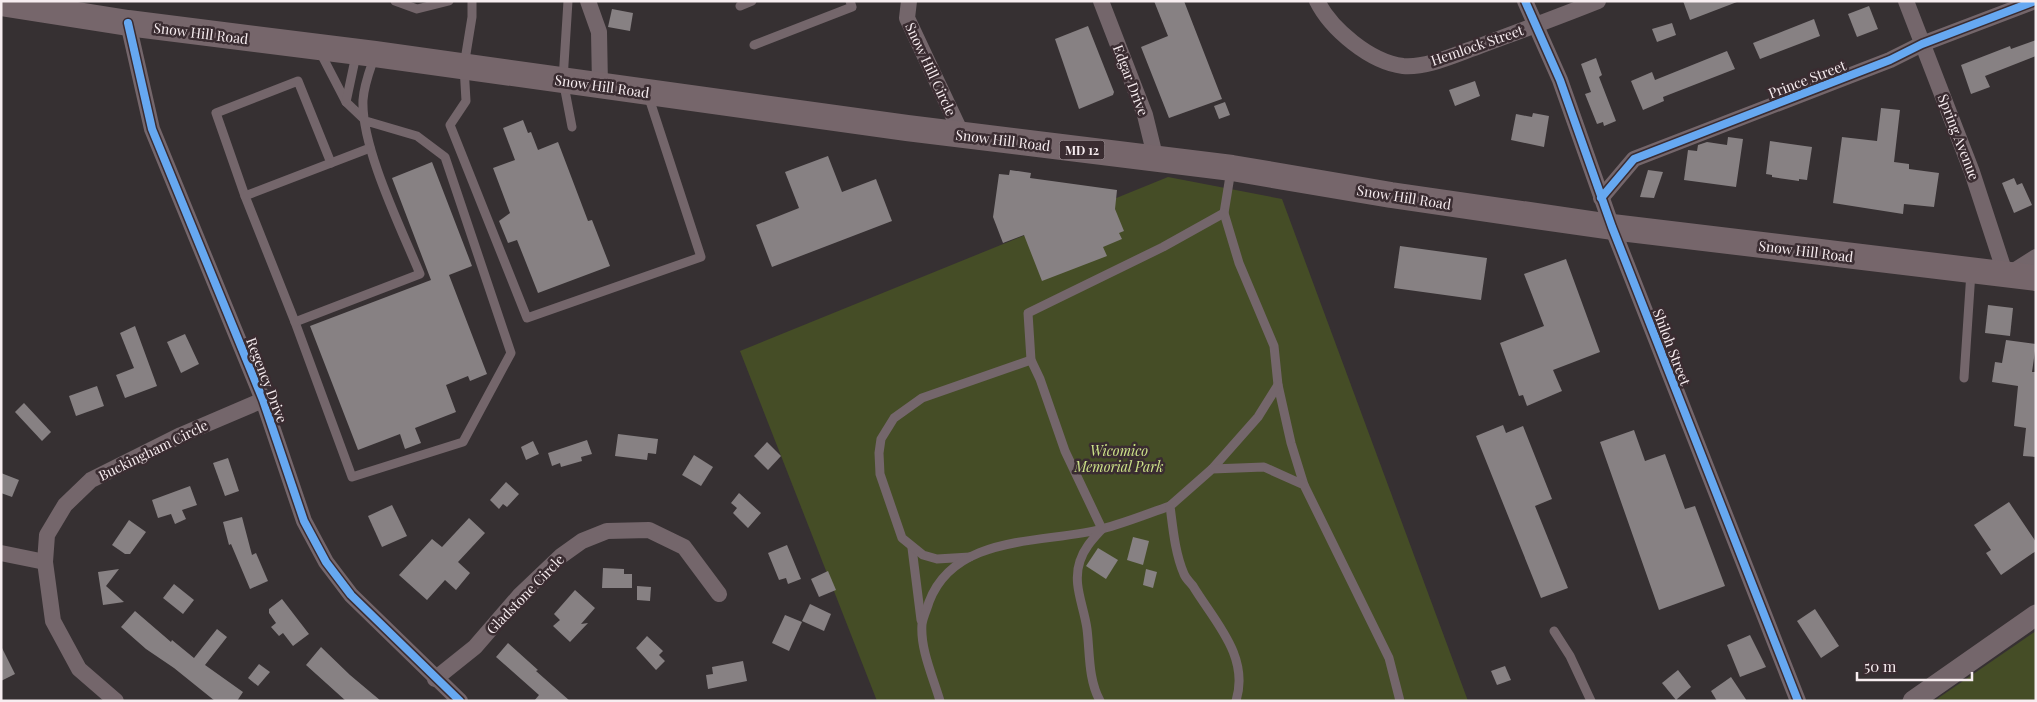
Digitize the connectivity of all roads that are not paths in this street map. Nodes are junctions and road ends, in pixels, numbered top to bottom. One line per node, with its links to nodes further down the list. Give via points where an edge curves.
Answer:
1 (395, 1): 17 (lane)
2 (449, 1): 17 (lane)
3 (472, 1): 25 (lane)
4 (568, 1): 26 (lane)
5 (588, 1): 27 (street, via 599,32)
6 (752, 1): 18 (lane)
7 (850, 1): 22 (lane, via 852,8)
8 (909, 1): 32 (street, Snow Hill Circle, via 907,18)
9 (1100, 1): 34 (street, Edgar Drive, via 1145,115)
10 (1317, 1): 20 (street, Hemlock Street, via 1325,16 1355,45 1403,66 1436,61)
11 (1525, 1): 20 (street, Shiloh Street)
12 (1598, 1): 20 (street, Hemlock Street)
13 (1906, 1): 21 (street, Spring Avenue)
14 (2035, 1): 21 (street, Prince Street)
15 (1, 3): 16 (main road, Snow Hill Road / MD 12)
16 (27, 4): 19 (main road, Snow Hill Road / MD 12)
17 (416, 5)
18 (740, 6)
19 (128, 23): 23 (main road, Snow Hill Road / MD 12); 49 (street, Regency Drive, via 152,130)
20 (1534, 26): 38 (street, Shiloh Street, via 1560,80)
21 (1922, 44): 38 (street, Prince Street, via 1890,60 1634,159); 43 (street, Spring Avenue, via 1972,172)
22 (754, 45)
23 (318, 48): 24 (main road, Snow Hill Road / MD 12); 29 (lane)
24 (366, 53): 25 (main road, Snow Hill Road / MD 12); 29 (lane); 30 (lane)
25 (464, 66): 26 (main road, Snow Hill Road / MD 12); 28 (lane, via 466,101 450,125 526,318 701,257)
26 (563, 80): 27 (main road, Snow Hill Road / MD 12); 31 (lane)
27 (600, 85): 28 (main road, Snow Hill Road / MD 12)
28 (648, 93): 32 (main road, Snow Hill Road / MD 12)
29 (346, 102): 30 (lane)
30 (366, 122): 33 (lane); 45 (lane, via 417,136 446,157 511,353 464,442 352,477)
31 (572, 127)
32 (962, 135): 34 (main road, Snow Hill Road / MD 12)
33 (370, 148): 35 (lane); 45 (lane, via 420,274)
34 (1156, 160): 36 (main road, Snow Hill Road / MD 12)
35 (331, 163): 37 (lane); 37 (lane, via 298,81 216,113)
36 (1232, 168): 39 (lane); 40 (main road, Snow Hill Road / MD 12)
37 (245, 196): 45 (lane)
38 (1601, 198): 40 (street, Shiloh Street)
39 (1224, 213): 46 (lane, via 1163,247 1028,313); 48 (lane, via 1239,263 1274,346)
40 (1612, 227): 42 (main road, Snow Hill Road / MD 12); 70 (street, Shiloh Street)
41 (2036, 257): 43 (street)
42 (1971, 271): 43 (main road, Snow Hill Road / MD 12); 47 (lane)
43 (2006, 276): 44 (main road, Snow Hill Road / MD 12)
44 (2036, 278)
45 (295, 322)
46 (1031, 360): 53 (lane, via 1065,451); 54 (lane, via 922,398 894,418 881,439 880,474 902,538)
47 (1964, 378)
48 (1278, 385): 50 (lane, via 1258,417); 51 (lane)
49 (263, 400): 57 (street, Buckingham Circle, via 181,435 91,480 64,505 47,535); 62 (street, Regency Drive, via 304,521 326,562 351,595)
50 (1212, 469): 51 (lane, via 1264,467); 52 (lane)
51 (1304, 485): 68 (lane, via 1389,658)
52 (1170, 506): 53 (lane); 67 (lane, via 1184,576 1212,614 1236,657 1240,682)
53 (1102, 529): 56 (lane, via 1025,540); 66 (lane, via 1088,545 1077,576 1077,591 1087,630 1090,672)
54 (912, 548): 56 (lane, via 937,559); 60 (lane)
55 (1, 553): 57 (street)
56 (970, 558): 60 (lane, via 937,585)
57 (45, 562): 63 (street, Buckingham Circle, via 53,621 67,651 78,670)
58 (719, 594): 62 (street, Gladstone Circle, via 684,547 649,530 607,530 582,541 561,556 475,647)
59 (2036, 615): 71 (street)
60 (922, 623): 65 (lane, via 924,648)
61 (1554, 631): 69 (lane)
62 (435, 678): 64 (street, Regency Drive)
63 (116, 701)
64 (460, 701)
65 (940, 701)
66 (1100, 701)
67 (1236, 701)
68 (1400, 701)
69 (1591, 701)
70 (1798, 701)
71 (1913, 701)

